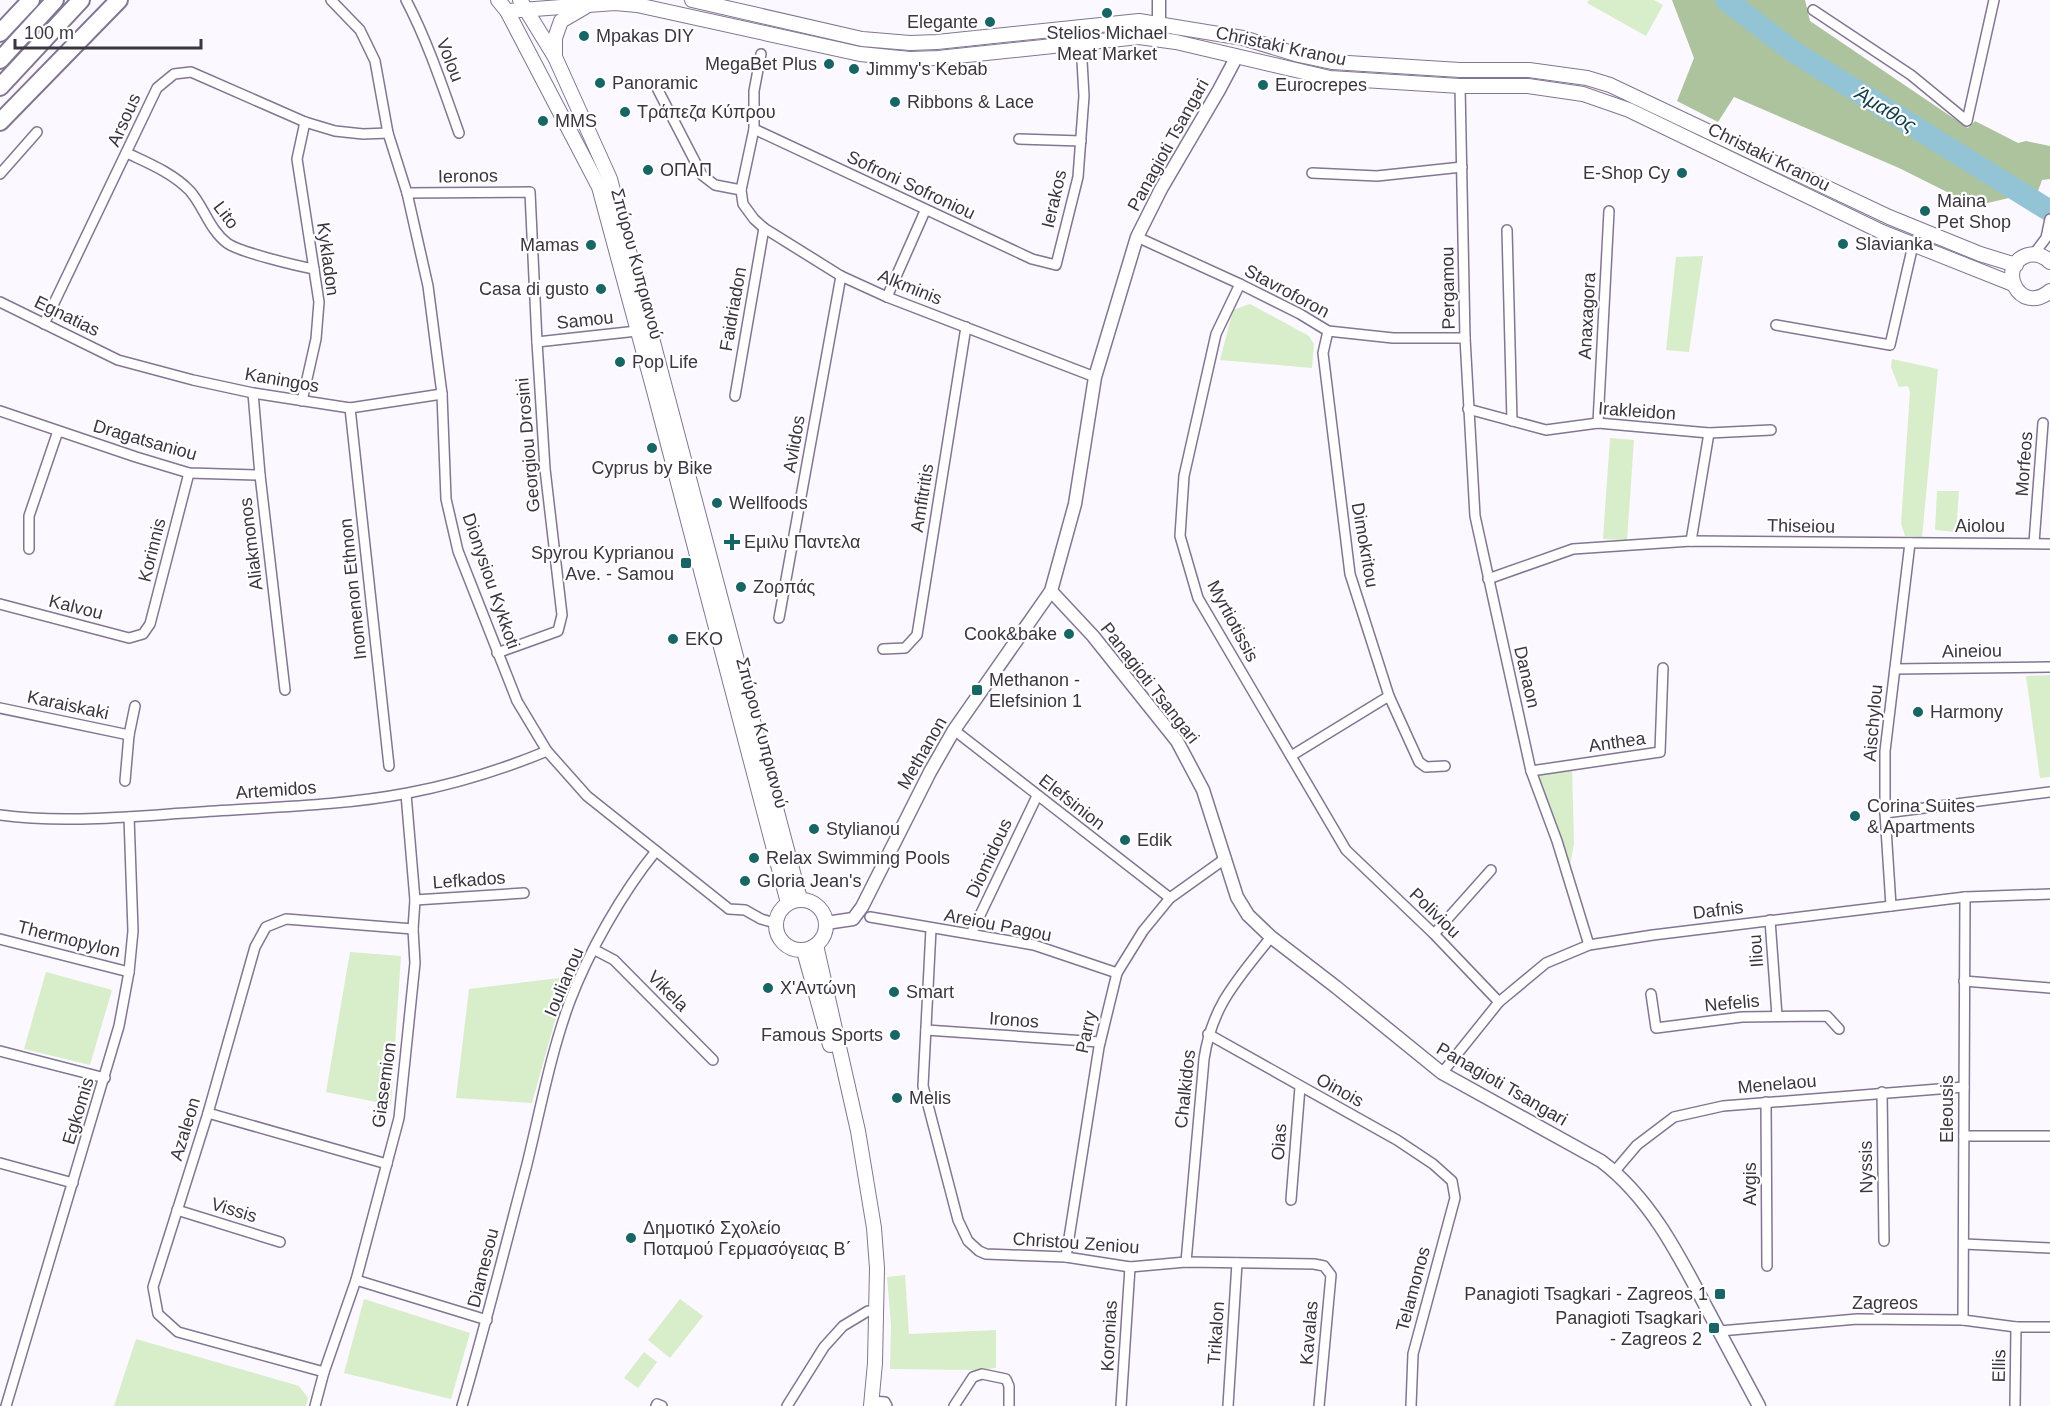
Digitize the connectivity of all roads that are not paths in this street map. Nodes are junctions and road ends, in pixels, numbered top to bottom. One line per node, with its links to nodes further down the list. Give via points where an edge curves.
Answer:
1 (31, 0): 15 (highway)
2 (55, 0): 21 (highway)
3 (119, 0): 25 (highway)
4 (331, 0): 29 (street, Dionysiou Kykkoti, via 360,30 375,61)
5 (406, 0): 30 (street, Volou)
6 (692, 0): 14 (main road, Christaki Kranou, via 862,39 910,43 1139,21)
7 (1159, 0): 14 (street)
8 (1994, 0): 13 (street, via 1967,121 1911,75)
9 (77, 4): 23 (highway)
10 (589, 4): 11 (main road, Christaki Kranou); 17 (main road, Christaki Kranou, via 637,5 883,57 938,58); 20 (main road, via 561,21 555,38)
11 (523, 5): 12 (main road, Christaki Kranou); 20 (main road, Σπύρου Κυπριανού)
12 (503, 6): 63 (main road, Σπύρου Κυπριανού, via 598,187)
13 (1813, 10)
14 (1159, 23): 16 (main road, Christaki Kranou)
15 (0, 33)
16 (1243, 38): 19 (street, Panagioti Tsangari); 51 (main road, Christaki Kranou, via 1332,62 1529,70 1587,78 1610,85 1889,217)
17 (1081, 43): 19 (main road, Christaki Kranou, via 1139,37); 32 (street, Ierakos)
18 (761, 54): 27 (street, via 754,91)
19 (1237, 56): 22 (main road, Christaki Kranou, via 1330,78); 45 (street, Panagioti Tsangari)
20 (555, 57): 125 (main road, Σπύρου Κυπριανού, via 610,179)
21 (0, 60)
22 (1460, 86): 34 (street, Pergamou); 47 (main road, Christaki Kranou, via 1557,89 1604,100)
23 (0, 87)
24 (658, 90): 37 (street, via 702,175 715,185)
25 (0, 122)
26 (305, 122): 29 (street, Arsous, via 335,131); 33 (street, Arsous, via 191,72 174,74 157,88); 52 (street, Kykladon, via 297,159)
27 (754, 129): 37 (street); 40 (street, Sofroni Sofroniou)
28 (37, 132): 36 (street)
29 (388, 133): 39 (street, Dionysiou Kykkoti)
30 (459, 133)
31 (1019, 139): 32 (street)
32 (1081, 141): 50 (street, Ierakos, via 1078,177)
33 (127, 153): 52 (street, Lito, via 159,168 189,191 216,233 229,245); 59 (street, Arsous)
34 (1462, 167): 35 (street, via 1377,176); 64 (street, Pergamou)
35 (1312, 173)
36 (0, 174)
37 (741, 190): 43 (street, Alkminis, via 743,204)
38 (530, 192): 39 (street, Ieronos); 65 (street, Georgiou Drosini)
39 (407, 193): 69 (street, Dionysiou Kykkoti, via 428,286)
40 (925, 210): 50 (street, Sofroni Sofroniou, via 1032,259); 57 (street)
41 (1609, 211): 76 (street, Anaxagora)
42 (2050, 219): 46 (street)
43 (764, 228): 53 (street, Alkminis); 70 (street, Faidriadon)
44 (1507, 230): 75 (street)
45 (1137, 237): 54 (street, Stavroforon); 67 (street, Panagioti Tsangari)
46 (2046, 238): 48 (street); 49 (street)
47 (1912, 245): 55 (main road, Christaki Kranou); 60 (street, via 1890,345)
48 (2033, 255): 49 (main road); 51 (main road)
49 (2050, 260)
50 (1056, 265)
51 (2016, 265): 55 (main road)
52 (314, 269): 71 (street, Kykladon, via 319,302 316,339)
53 (841, 276): 57 (street, Alkminis); 91 (street, Avlidos)
54 (1239, 284): 62 (street, Stavroforon); 105 (street, Myrtiotissis, via 1216,334 1184,476 1180,536 1198,598)
55 (2013, 284): 56 (main road, Christaki Kranou, via 2031,298)
56 (2050, 291)
57 (887, 297): 61 (street, Alkminis)
58 (0, 302): 59 (street, Egnatias)
59 (45, 324): 66 (street, Egnatias)
60 (1776, 325)
61 (966, 327): 67 (street, Alkminis); 93 (street, Amfitritis, via 917,635 905,648)
62 (1328, 331): 64 (street, Stavroforon, via 1393,338); 99 (street, Dimokritou, via 1323,353 1350,574)
63 (637, 332): 65 (street, Samou); 125 (main road, Σπύρου Κυπριανού)
64 (1465, 338): 73 (street, Pergamou)
65 (537, 342): 94 (street, Georgiou Drosini, via 545,469 562,615 558,631)
66 (118, 360): 68 (street, Kaningos)
67 (1095, 376): 89 (street, Panagioti Tsangari, via 1075,504)
68 (253, 393): 71 (street, Kaningos); 82 (street, Aliakmonos)
69 (441, 394): 72 (street, Kaningos); 94 (street, Dionysiou Kykkoti, via 446,499 458,551)
70 (735, 396)
71 (302, 402): 72 (street, Kaningos)
72 (350, 408): 106 (street, Inomenon Ethnon)
73 (1468, 409): 75 (street, Irakleidon); 88 (street, Danaon, via 1475,516)
74 (0, 411): 79 (street, Dragatsaniou)
75 (1512, 421): 76 (street, Irakleidon, via 1546,430)
76 (1598, 423): 80 (street, Irakleidon)
77 (2043, 423): 85 (street, Morfeos)
78 (1771, 429): 80 (street, Irakleidon)
79 (58, 431): 81 (street, Dragatsaniou); 87 (street, via 30,516)
80 (1709, 433): 83 (street)
81 (189, 473): 82 (street, Dragatsaniou); 92 (street, Korinnis, via 150,624)
82 (260, 476): 98 (street, Aliakmonos)
83 (1691, 541): 84 (street, Thiseiou); 88 (street, Thiseiou, via 1573,549)
84 (1910, 543): 85 (street, Aiolou); 97 (street, Aischylou)
85 (2034, 543): 86 (street, Aiolou)
86 (2050, 544)
87 (29, 549)
88 (1488, 579): 108 (street, Danaon)
89 (1051, 591): 102 (street, Methanon); 118 (street, Panagioti Tsangari, via 1093,636 1177,741 1203,790)
90 (0, 604): 92 (street, Kalvou, via 129,638)
91 (779, 618)
92 (143, 634)
93 (883, 649)
94 (497, 652): 104 (street, Dionysiou Kykkoti, via 517,701)
95 (2050, 667): 97 (street, Aineiou)
96 (1663, 668): 108 (street, Anthea, via 1660,752)
97 (1895, 669): 113 (street, Aischylou, via 1885,751)
98 (285, 690)
99 (1389, 696): 105 (street); 107 (street, Dimokritou, via 1419,762)
100 (135, 706): 103 (street)
101 (0, 708): 103 (street, Karaiskaki)
102 (954, 730): 112 (street, Elefsinion); 130 (street, Methanon, via 862,907 853,919)
103 (129, 735): 109 (street)
104 (547, 751): 111 (street, Artemidos, via 463,781); 117 (street, Dionysiou Kykkoti, via 587,796)
105 (1291, 756): 116 (street, Myrtiotissis)
106 (389, 766)
107 (1445, 766)
108 (1531, 771): 137 (street, Danaon)
109 (125, 781)
110 (2050, 792): 113 (street)
111 (406, 794): 115 (street, Artemidos, via 346,802); 124 (street, Giasemion)
112 (1037, 796): 123 (street, Elefsinion); 133 (street, Diomidous)
113 (1885, 813): 126 (street, Aischylou)
114 (0, 815): 115 (street, Artemidos, via 25,819)
115 (129, 817): 140 (street, Egkomis, via 133,931)
116 (1346, 850): 134 (street, Poliviou)
117 (656, 851): 129 (street, Dionysiou Kykkoti, via 729,909 745,910); 139 (street, Ioulianou, via 639,872)
118 (1226, 858): 123 (street, Parry); 135 (street, Panagioti Tsangari, via 1237,897)
119 (1491, 870): 134 (street)
120 (524, 893): 124 (street, Lefkados)
121 (2050, 894): 122 (street, Dafnis)
122 (1965, 897): 126 (street, Dafnis); 142 (street, Eleousis)
123 (1170, 898): 141 (street, Parry, via 1143,931)
124 (415, 900): 131 (street, Giasemion)
125 (794, 901): 129 (main road, via 782,908); 130 (main road, via 812,902)
126 (1891, 906): 128 (street, Dafnis)
127 (870, 917): 132 (street, Areiou Pagou)
128 (1770, 920): 137 (street, Dafnis); 146 (street, Iliou)
129 (775, 923): 138 (main road, via 784,945 792,949)
130 (826, 923): 138 (main road, via 822,939)
131 (413, 929): 159 (street, Azaleon, via 286,919 266,927 255,947); 164 (street, Giasemion, via 415,963 401,1106)
132 (931, 929): 133 (street, Areiou Pagou); 148 (street, Christou Zeniou)
133 (971, 934): 141 (street, Areiou Pagou, via 1034,945)
134 (1434, 934): 145 (street, Poliviou)
135 (1270, 937): 149 (street, Chalkidos, via 1227,994); 153 (street, Panagioti Tsangari)
136 (0, 939): 140 (street, Thermopylon)
137 (1589, 945): 145 (street, Dafnis, via 1546,963)
138 (810, 948): 181 (main road, via 866,1229); 188 (main road, via 851,1100 874,1228 875,1363)
139 (595, 950): 152 (street, Vikela, via 614,960); 162 (street, Ioulianou, via 570,1002)
140 (129, 972): 154 (street, Egkomis)
141 (1117, 973): 150 (street, Parry)
142 (1964, 981): 143 (street); 156 (street, Eleousis)
143 (2050, 988)
144 (1651, 994): 146 (street, Nefelis, via 1656,1028)
145 (1499, 1002): 153 (street, Dafnis)
146 (1777, 1016): 147 (street, Nefelis, via 1827,1016)
147 (1839, 1029)
148 (926, 1030): 150 (street, Ironos); 174 (street, Christou Zeniou, via 923,1086 958,1220 968,1241 986,1254)
149 (1208, 1034): 155 (street, Oinois); 175 (street, Chalkidos)
150 (1100, 1042): 174 (street, Parry)
151 (0, 1051): 154 (street)
152 (713, 1060)
153 (1442, 1073): 165 (street, Panagioti Tsangari, via 1601,1161)
154 (105, 1078): 167 (street, Egkomis)
155 (1300, 1087): 166 (street, Oinois, via 1397,1140); 168 (street, Oias)
156 (1964, 1087): 157 (street, Menelaou); 160 (street, Eleousis)
157 (1882, 1092): 158 (street, Menelaou); 170 (street, Nyssis)
158 (1766, 1102): 165 (street, Menelaou, via 1674,1117 1637,1145); 178 (street, Avgis)
159 (208, 1113): 164 (street); 169 (street, Azaleon)
160 (1964, 1136): 161 (street); 172 (street, Eleousis)
161 (2050, 1136)
162 (533, 1138): 182 (street, Diamesou)
163 (0, 1163): 167 (street)
164 (387, 1164): 180 (street, Giasemion)
165 (1614, 1172): 186 (street, Panagioti Tsangari, via 1675,1247)
166 (1452, 1181): 201 (street, Telamonos, via 1455,1198 1413,1354)
167 (73, 1183): 189 (street, Egkomis)
168 (1292, 1200)
169 (177, 1210): 171 (street, Vissis); 187 (street, Azaleon, via 153,1287 158,1314 178,1332)
170 (1884, 1241)
171 (280, 1242)
172 (1964, 1244): 173 (street); 183 (street, Eleousis)
173 (2050, 1248)
174 (1066, 1257): 179 (street, Christou Zeniou)
175 (1186, 1262): 176 (street, Christou Zeniou); 179 (street, Christou Zeniou)
176 (1237, 1263): 177 (street, Christou Zeniou); 199 (street, Trikalon)
177 (1324, 1266): 200 (street, Kavalas, via 1331,1275)
178 (1767, 1266)
179 (1130, 1267): 198 (street, Koronias)
180 (356, 1280): 182 (street); 187 (street, Giasemion)
181 (868, 1311): 188 (main road); 194 (street, via 843,1326 824,1347)
182 (487, 1320): 191 (street, Diamesou)
183 (1963, 1320): 184 (street, Zagreos); 186 (street, Zagreos, via 1857,1319)
184 (2016, 1327): 185 (street, Zagreos); 203 (street, Ellis)
185 (2050, 1327)
186 (1720, 1331): 202 (street, Panagioti Tsangari)
187 (324, 1372): 190 (street, Giasemion)
188 (868, 1404): 195 (street, via 884,1401)
189 (6, 1406)
190 (315, 1406)
191 (462, 1406)
192 (656, 1406): 193 (street)
193 (662, 1406)
194 (787, 1406)
195 (887, 1406)
196 (954, 1406): 197 (street, via 973,1377 982,1374 1006,1378)
197 (1009, 1406)
198 (1121, 1406)
199 (1228, 1406)
200 (1319, 1406)
201 (1411, 1406)
202 (1759, 1406)
203 (2014, 1406)

